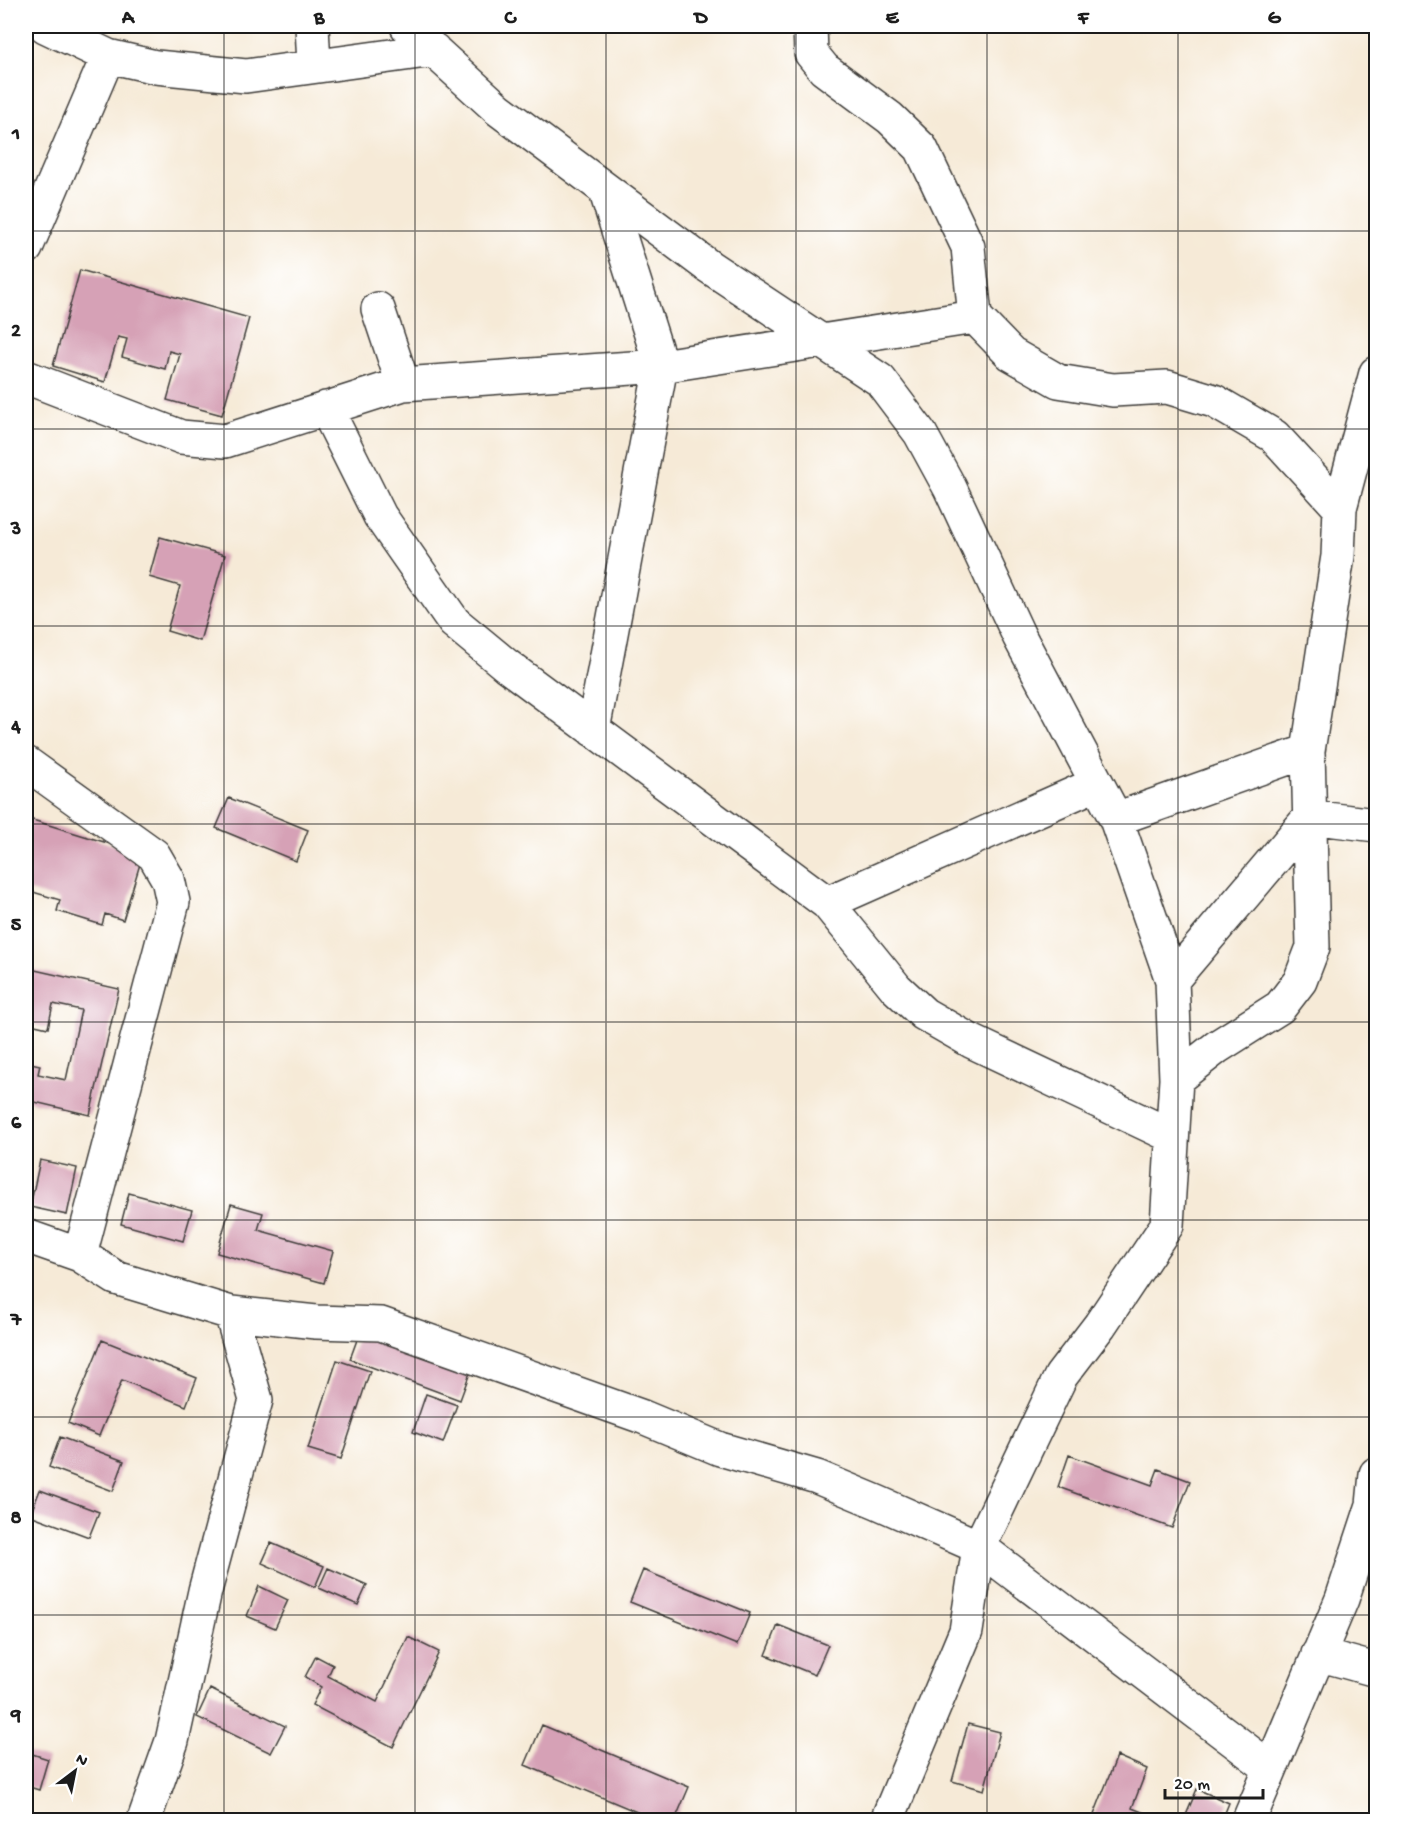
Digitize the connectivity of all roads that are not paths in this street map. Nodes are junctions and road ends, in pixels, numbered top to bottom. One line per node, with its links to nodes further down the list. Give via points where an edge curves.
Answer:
1 (45, 26): 6 (street)
2 (312, 26): 7 (street)
3 (407, 26): 5 (street)
4 (810, 26): 11 (street, via 811,53 824,69 890,118 921,148 968,247)
5 (434, 50): 7 (street); 8 (street, via 498,108)
6 (108, 56): 7 (street, via 156,68 246,76); 9 (street)
7 (314, 65)
8 (605, 189): 12 (street, via 708,266); 13 (street)
9 (26, 248)
10 (378, 309): 16 (street)
11 (975, 317): 12 (street); 18 (street, via 1011,354 1058,381 1113,390 1167,387 1214,401 1274,436)
12 (820, 340): 13 (street); 22 (street, via 880,380 920,433)
13 (661, 366): 16 (street); 19 (street)
14 (1377, 373): 18 (street)
15 (26, 377): 17 (street, via 181,437 225,441)
16 (403, 384): 17 (street)
17 (326, 408): 19 (street, via 380,516 454,622)
18 (1340, 508): 20 (street, via 1338,556)
19 (593, 730): 26 (street)
20 (1308, 751): 23 (street); 24 (street)
21 (26, 763): 31 (street, via 154,855 168,879 173,902)
22 (1096, 784): 24 (street); 26 (street)
23 (1310, 817): 25 (street); 27 (street); 28 (street, via 1312,947 1300,981 1280,1007)
24 (1116, 819): 27 (street)
25 (1377, 825)
26 (827, 903): 29 (street, via 896,988 924,1014 971,1041)
27 (1172, 980): 28 (street)
28 (1176, 1079): 29 (street)
29 (1172, 1136): 34 (street, via 1167,1225 1061,1376)
30 (26, 1236): 31 (street)
31 (80, 1255): 32 (street, via 116,1278)
32 (231, 1313): 34 (street, via 381,1324 720,1449 817,1477); 38 (street, via 256,1400 205,1591 172,1741)
33 (1377, 1474): 35 (street, via 1373,1505 1342,1599)
34 (979, 1547): 37 (street); 39 (street, via 966,1630)
35 (1318, 1654): 36 (street); 37 (street)
36 (1377, 1670)
37 (1270, 1768): 40 (street)
38 (144, 1821)
39 (886, 1821)
40 (1249, 1821)

